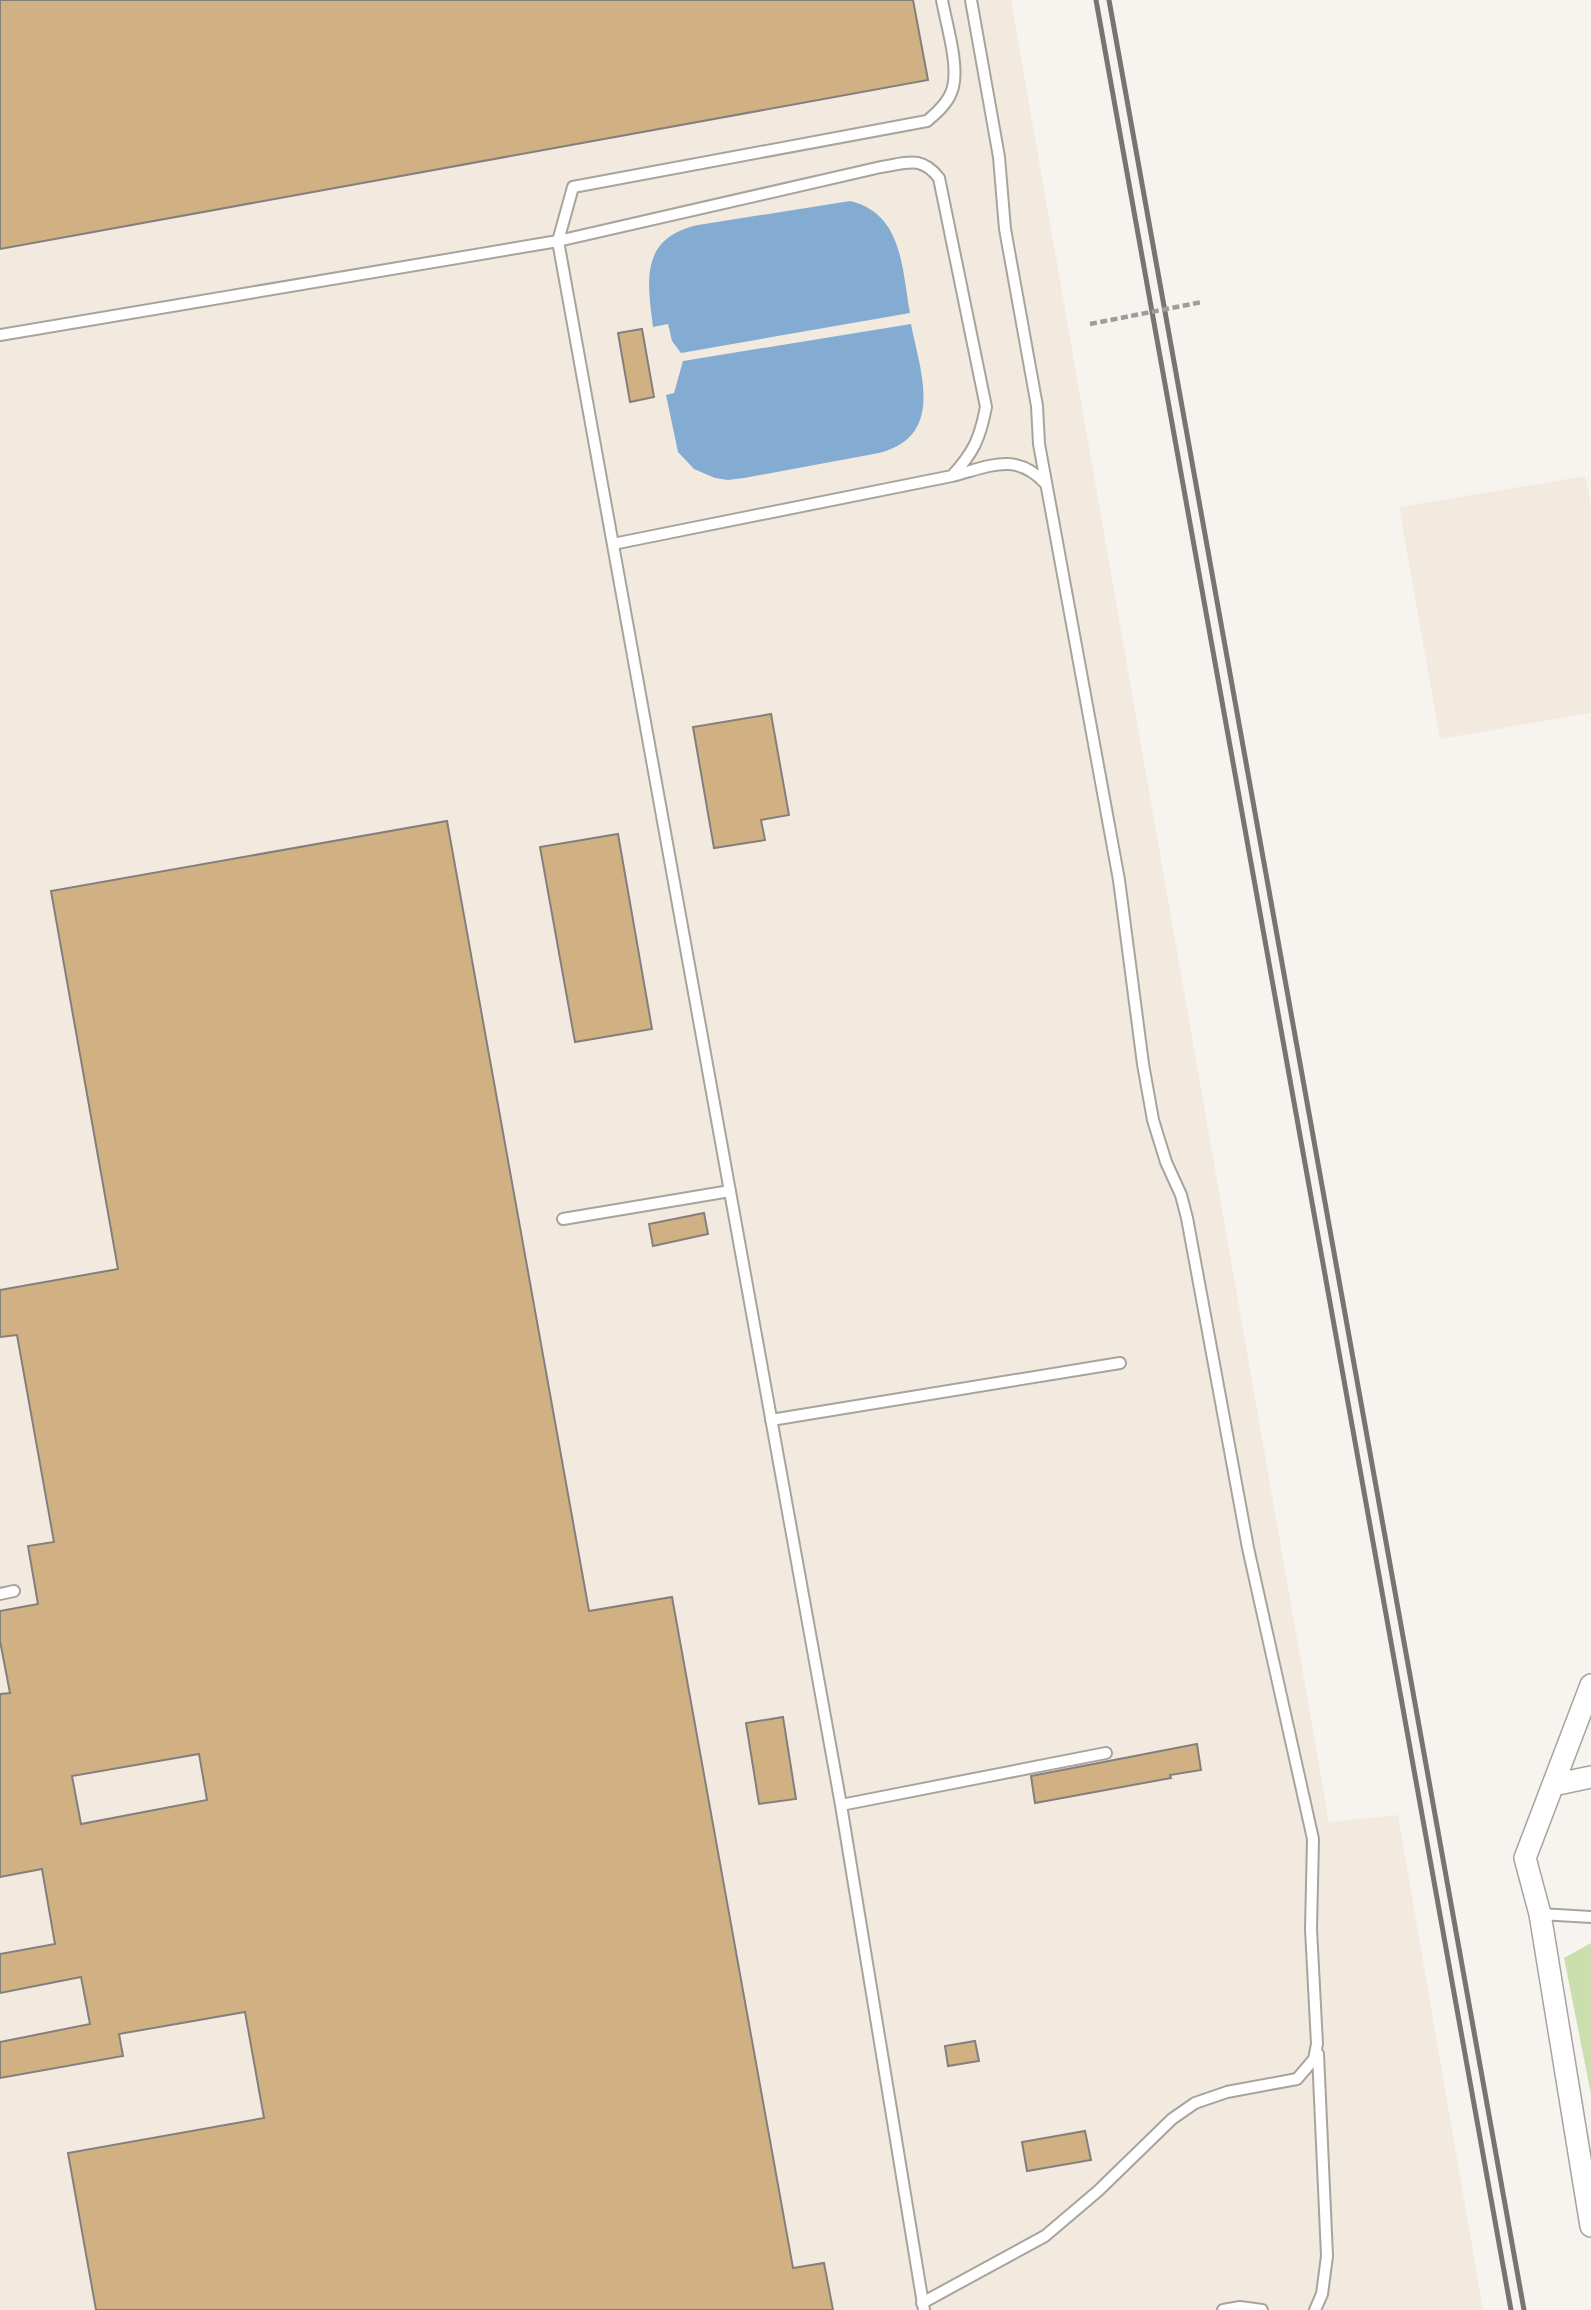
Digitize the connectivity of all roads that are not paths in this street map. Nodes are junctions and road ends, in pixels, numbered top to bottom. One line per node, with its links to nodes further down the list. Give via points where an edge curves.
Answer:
1 (942, 0): 3 (lane, via 953,86 947,101 927,121 573,187)
2 (971, 0): 6 (lane)
3 (558, 241): 4 (lane); 5 (lane, via 881,167 916,161 931,168 939,178 986,407 980,436); 7 (lane)
4 (0, 335)
5 (952, 476): 6 (lane, via 1020,464); 7 (lane)
6 (1047, 485): 21 (lane, via 1119,880 1153,1120 1187,1218 1248,1548 1309,1813)
7 (613, 544): 8 (lane)
8 (730, 1191): 9 (lane); 11 (lane)
9 (563, 1219)
10 (1120, 1363): 11 (lane)
11 (771, 1420): 18 (lane)
12 (14, 1591): 13 (lane)
13 (0, 1594)
14 (1591, 1685): 17 (street)
15 (1106, 1753): 18 (lane)
16 (1591, 1777): 17 (street)
17 (1553, 1785): 19 (street, via 1525,1858)
18 (841, 1805): 23 (lane)
19 (1539, 1914): 20 (lane); 22 (street)
20 (1591, 1917)
21 (1317, 2044): 23 (lane, via 1314,2059 1297,2079 1195,2103 1045,2236); 26 (lane, via 1327,2256)
22 (1591, 2226)
23 (923, 2306)
24 (1223, 2310): 25 (lane)
25 (1262, 2310)
26 (1315, 2310)

